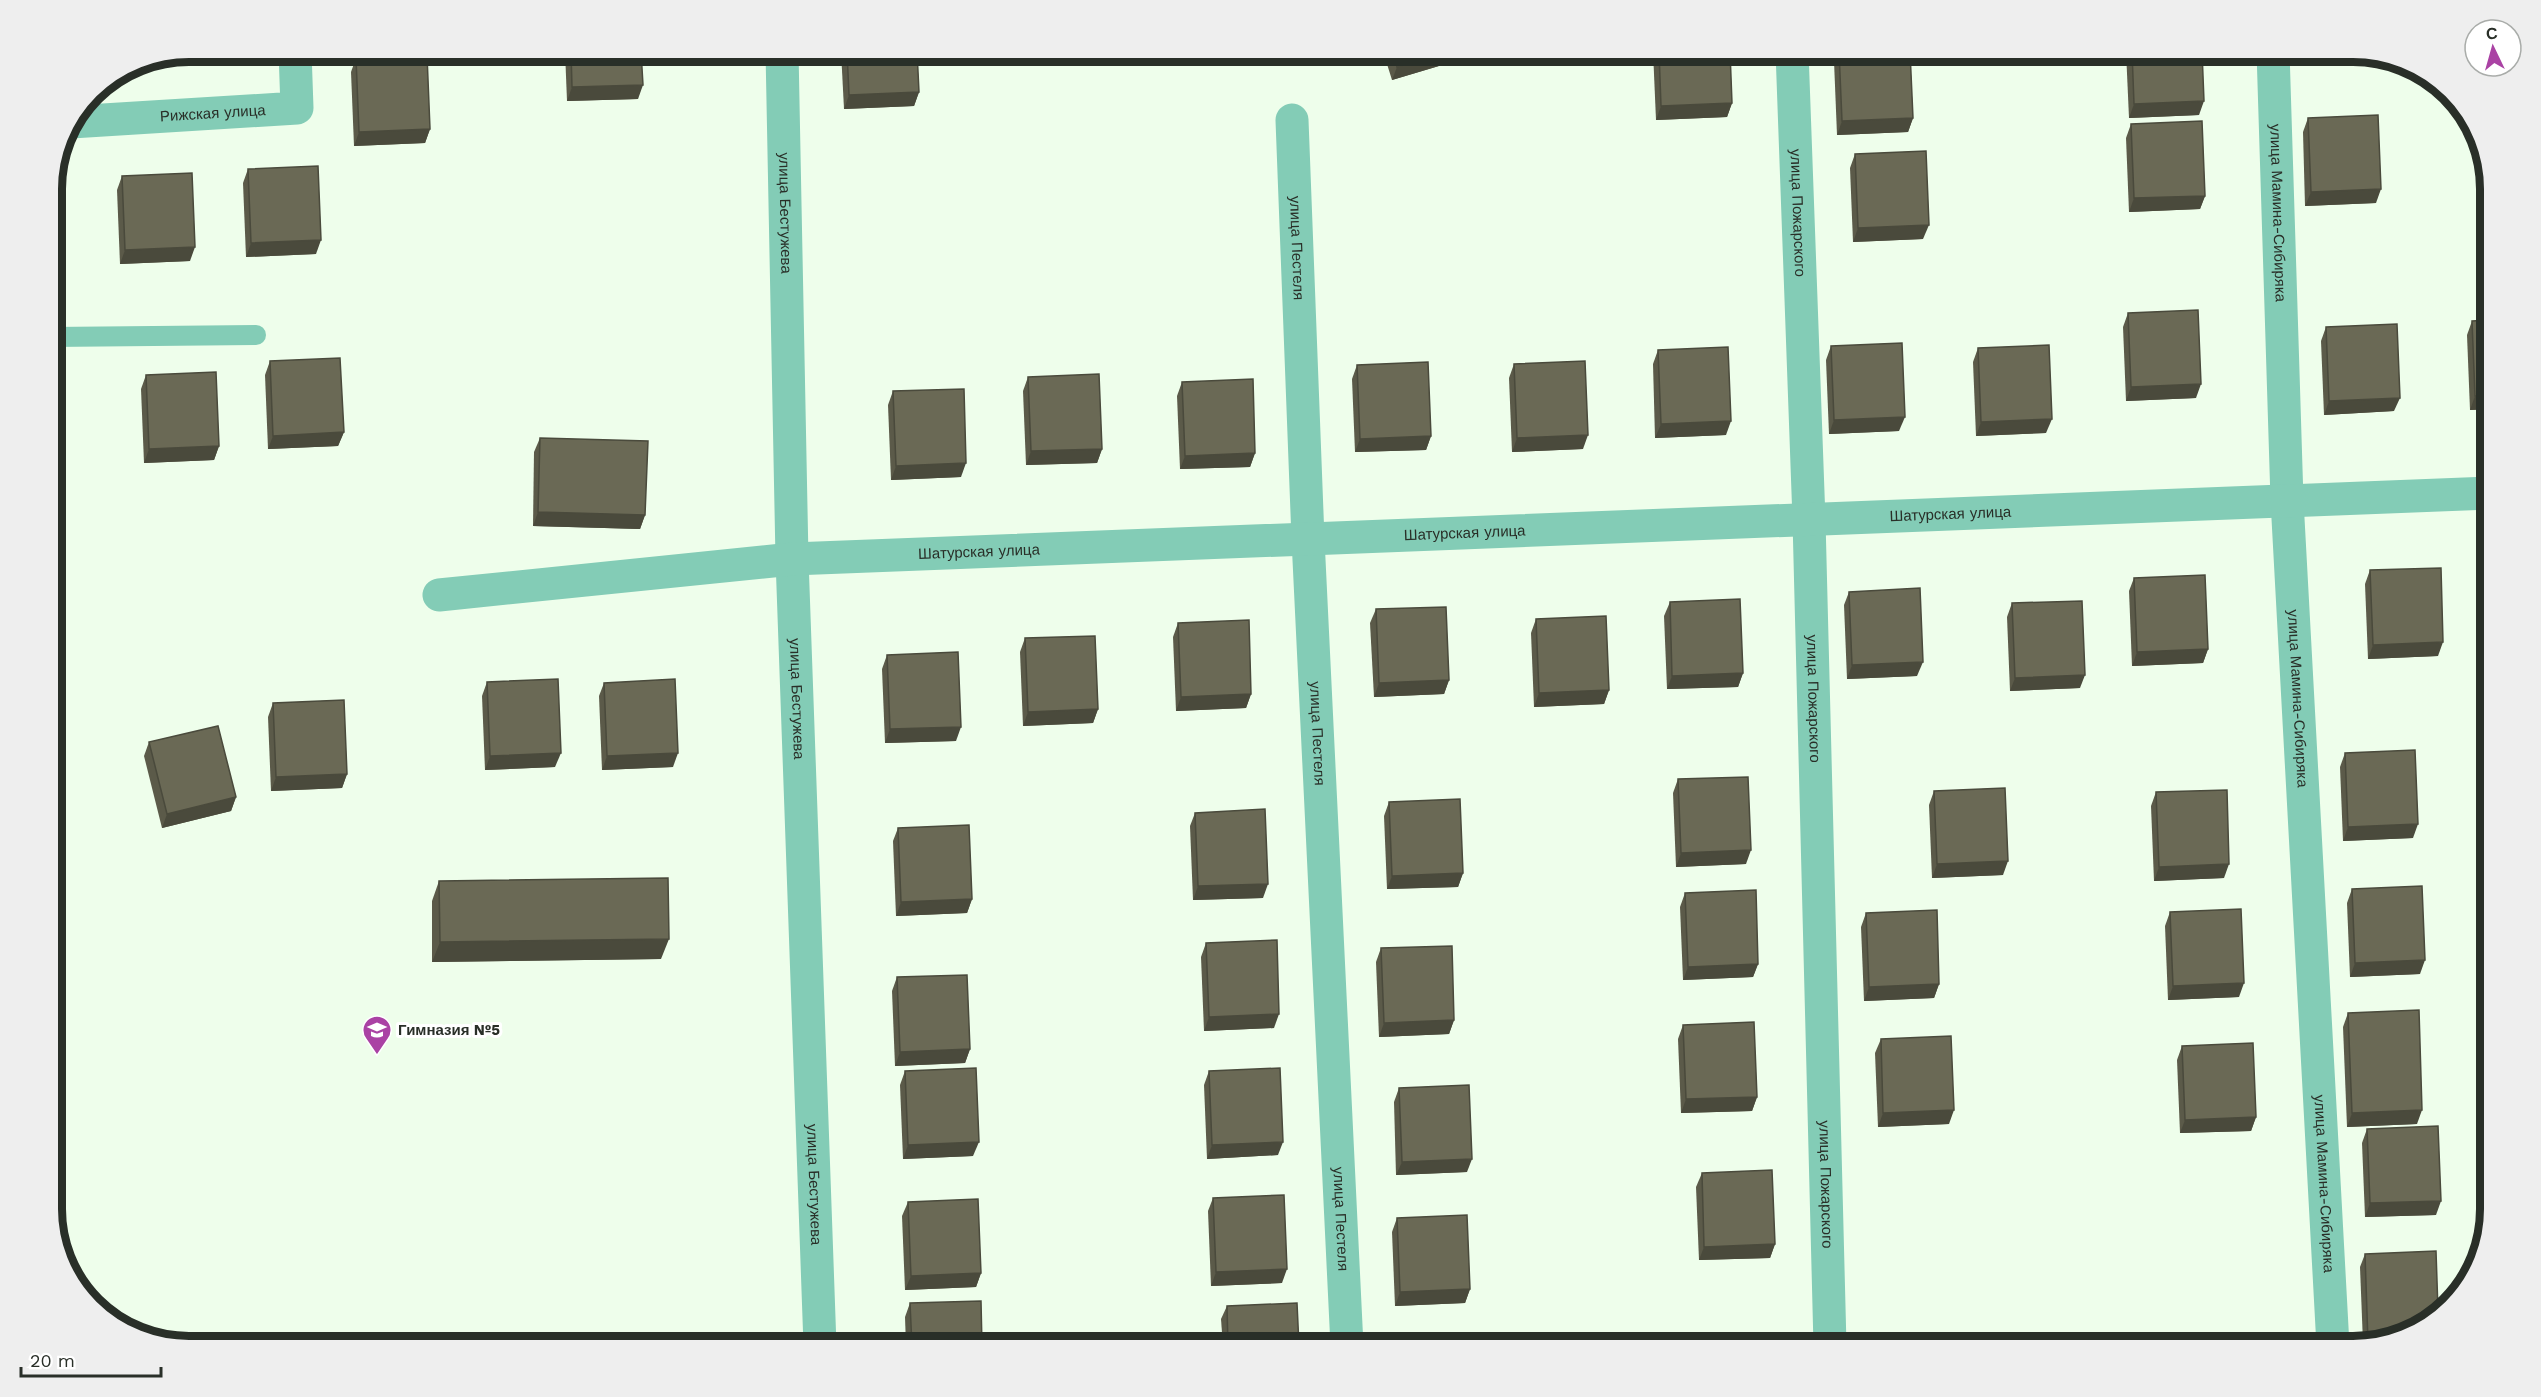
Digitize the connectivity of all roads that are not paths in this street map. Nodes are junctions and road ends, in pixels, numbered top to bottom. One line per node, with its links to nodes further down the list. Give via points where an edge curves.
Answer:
1 (295, 62): 6 (street, Рижская улица, via 297,108)
2 (782, 62): 13 (street, улица Бестужева)
3 (1792, 62): 11 (street, улица Пожарского)
4 (2273, 62): 10 (street, улица Мамина-Сибиряка)
5 (1292, 120): 12 (street, улица Пестеля)
6 (81, 122)
7 (256, 335): 8 (lane)
8 (62, 337)
9 (2479, 493): 10 (street, Шатурская улица)
10 (2287, 500): 11 (street, Шатурская улица); 18 (street, улица Мамина-Сибиряка)
11 (1809, 520): 12 (street, Шатурская улица); 17 (street, улица Пожарского)
12 (1308, 539): 13 (street, Шатурская улица); 16 (street, улица Пестеля)
13 (792, 559): 14 (street, Шатурская улица); 15 (street, улица Бестужева)
14 (439, 595)
15 (820, 1336)
16 (1347, 1336)
17 (1830, 1336)
18 (2332, 1336)

